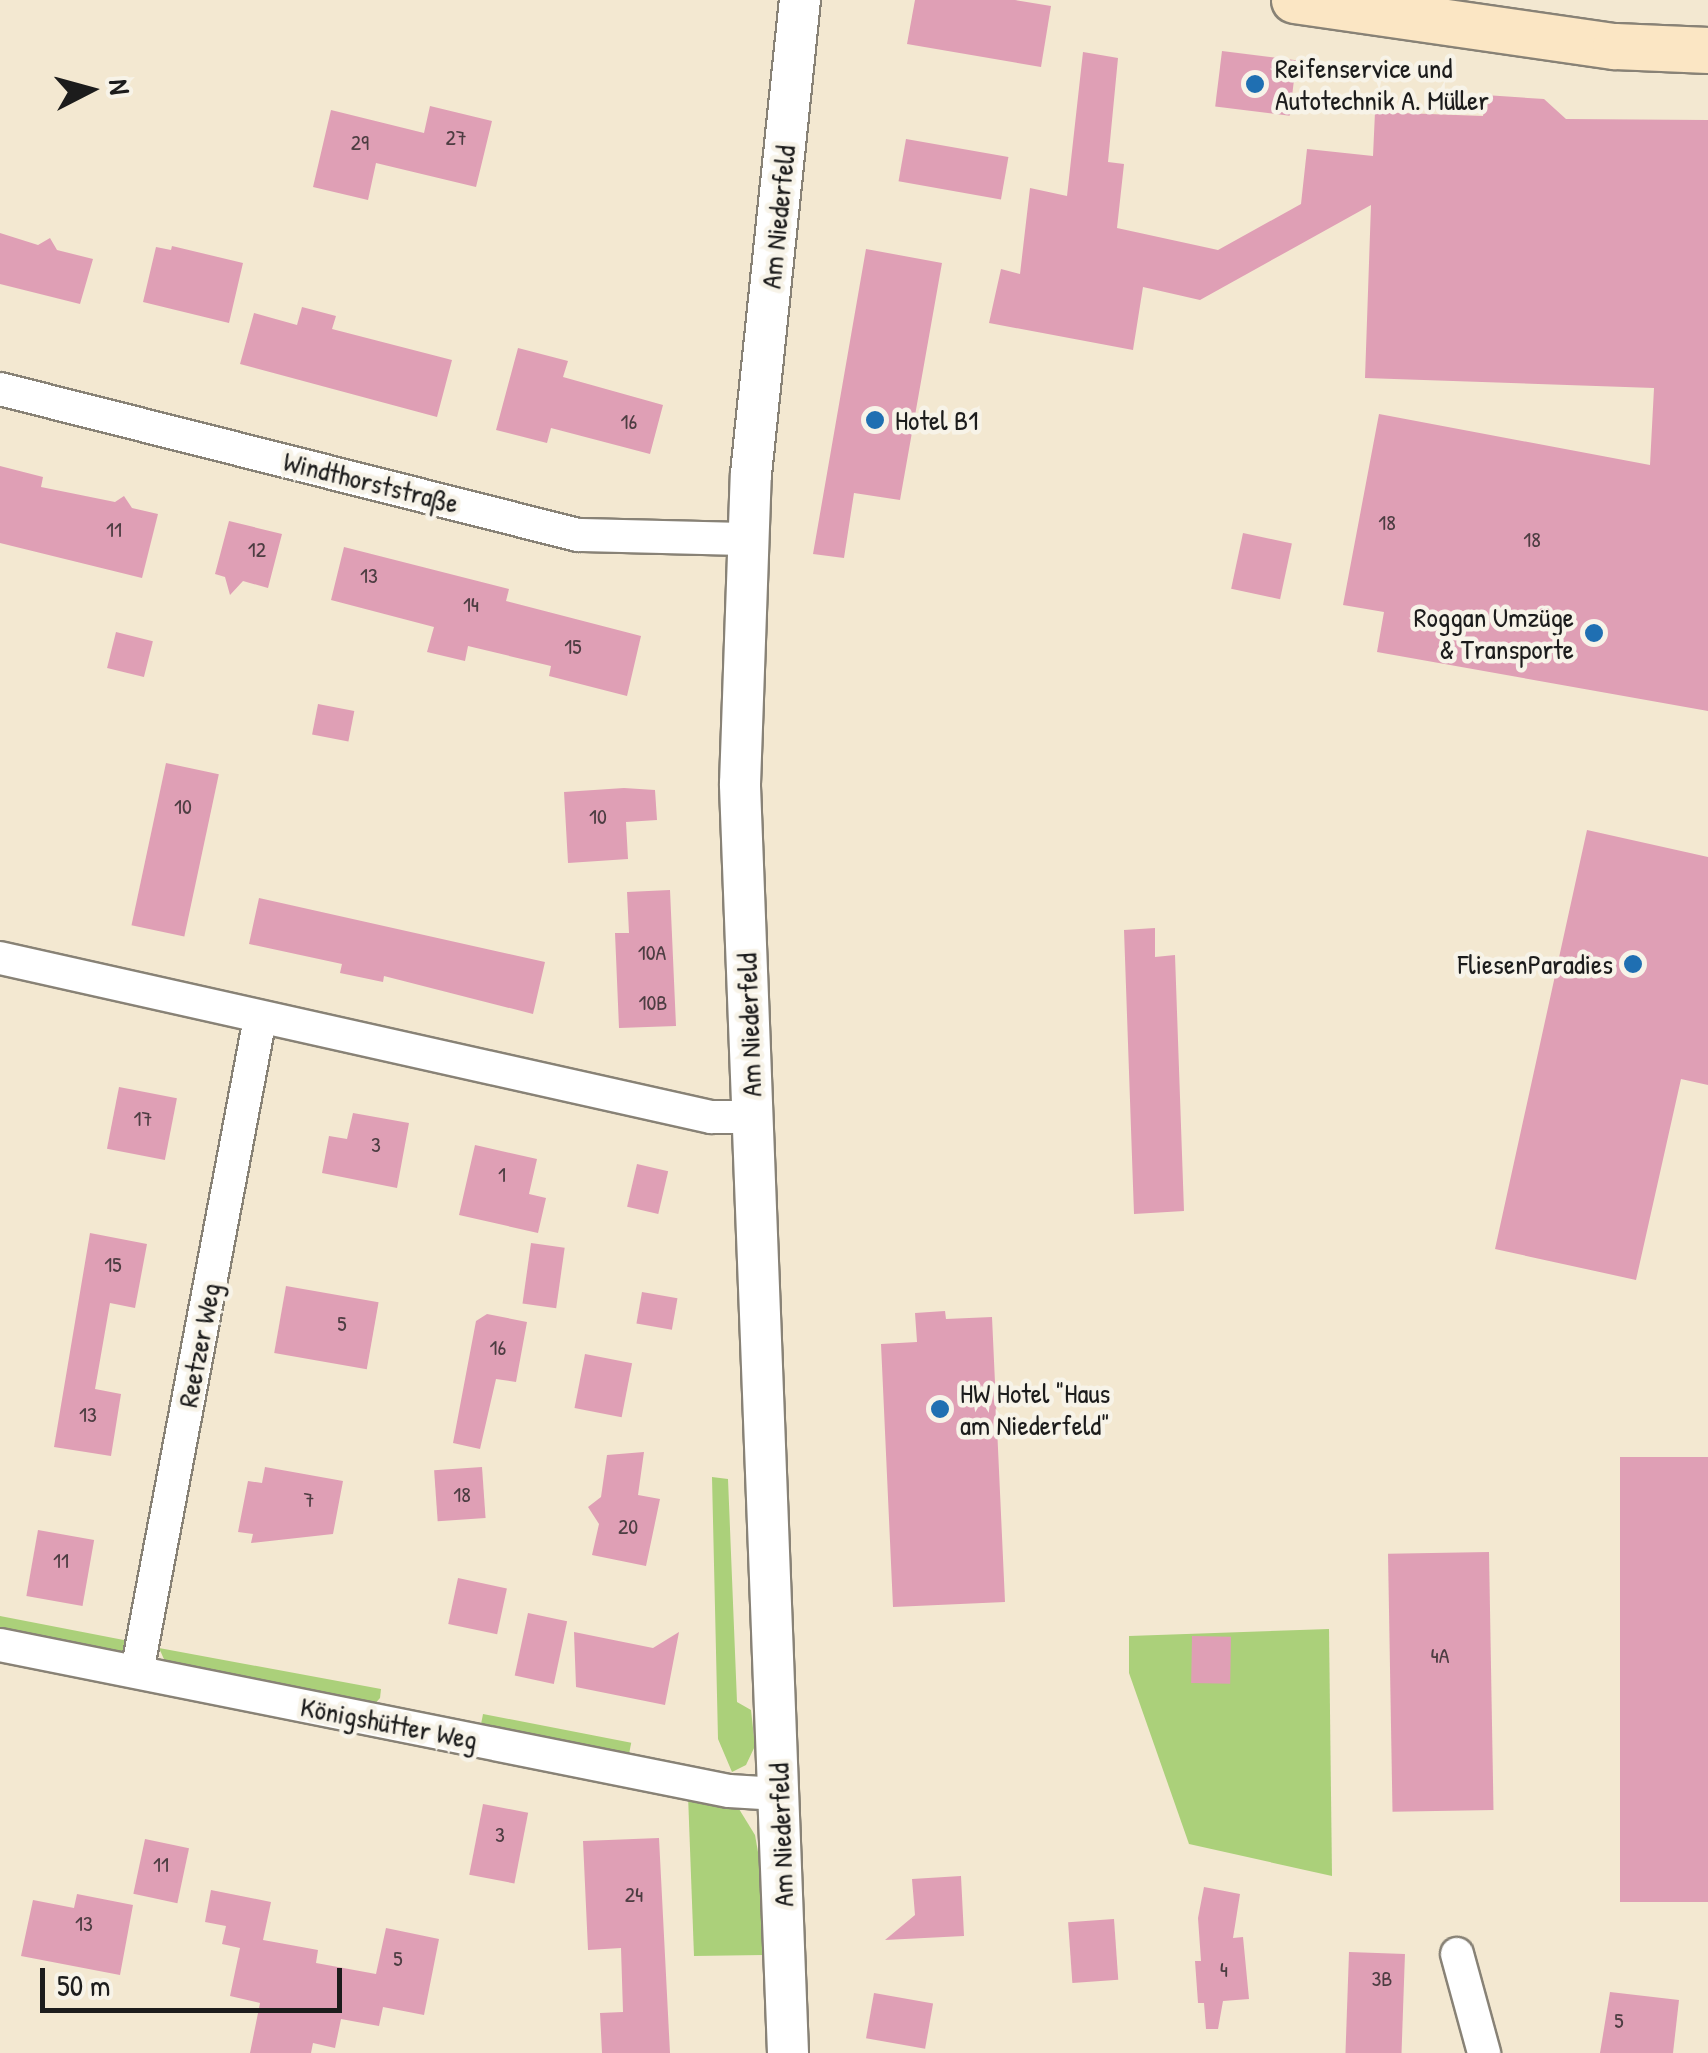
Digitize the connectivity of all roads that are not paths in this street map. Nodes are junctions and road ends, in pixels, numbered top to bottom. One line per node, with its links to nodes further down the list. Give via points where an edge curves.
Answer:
1 (800, 0): 5 (street, Am Niederfeld)
2 (1294, 0): 3 (main road, via 1615,46)
3 (1708, 50)
4 (0, 389): 5 (street, Windthorststraße, via 578,535)
5 (747, 539): 8 (street, Am Niederfeld, via 740,784)
6 (0, 958): 7 (street)
7 (260, 1018): 8 (street, via 710,1118); 10 (street, Reetzer Weg)
8 (753, 1117): 11 (street, Am Niederfeld)
9 (0, 1645): 10 (street, Königshütter Weg)
10 (137, 1672): 11 (street, Königshütter Weg, via 729,1791)
11 (779, 1794): 13 (street, Am Niederfeld)
12 (1458, 1954): 14 (street)
13 (788, 2053)
14 (1484, 2053)

